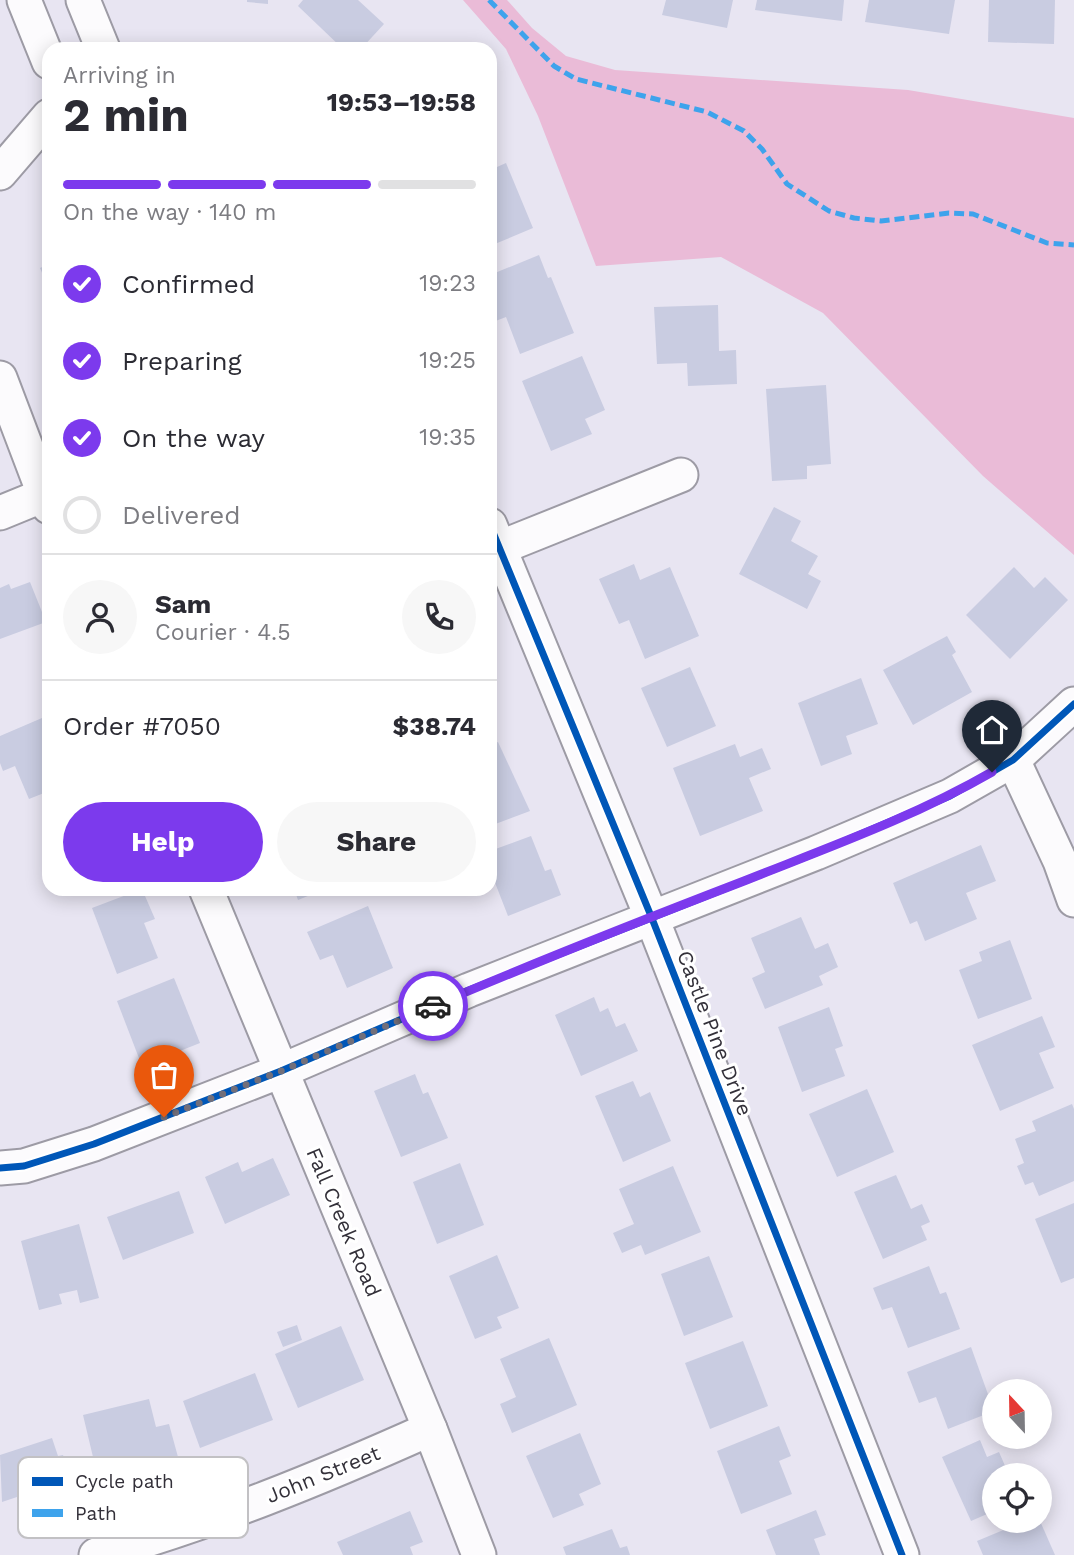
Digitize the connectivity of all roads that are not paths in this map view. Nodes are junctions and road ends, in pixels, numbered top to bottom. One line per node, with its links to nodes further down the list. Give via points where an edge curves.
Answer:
1 (24, 0): 4 (street)
2 (83, 0): 3 (street)
3 (100, 42)
4 (42, 45)
5 (42, 124): 6 (street)
6 (0, 173)
7 (0, 378): 9 (street)
8 (681, 475): 12 (street)
9 (42, 488)
10 (42, 502): 11 (street)
11 (0, 513)
12 (497, 536)
13 (497, 542): 18 (street, Castle Pine Drive)
14 (1074, 704): 15 (street)
15 (1013, 760): 17 (street); 18 (street, via 950,796)
16 (209, 896): 19 (street, Fall Creek Road)
17 (1074, 900)
18 (651, 916): 19 (street); 26 (street, Castle Pine Drive)
19 (281, 1071): 20 (street, via 94,1144 23,1167); 21 (street, Fall Creek Road)
20 (0, 1168)
21 (430, 1429): 22 (street, John Street); 25 (street, Fall Creek Road)
22 (248, 1503)
23 (157, 1538): 24 (street, John Street)
24 (96, 1555)
25 (480, 1555)
26 (902, 1555)

